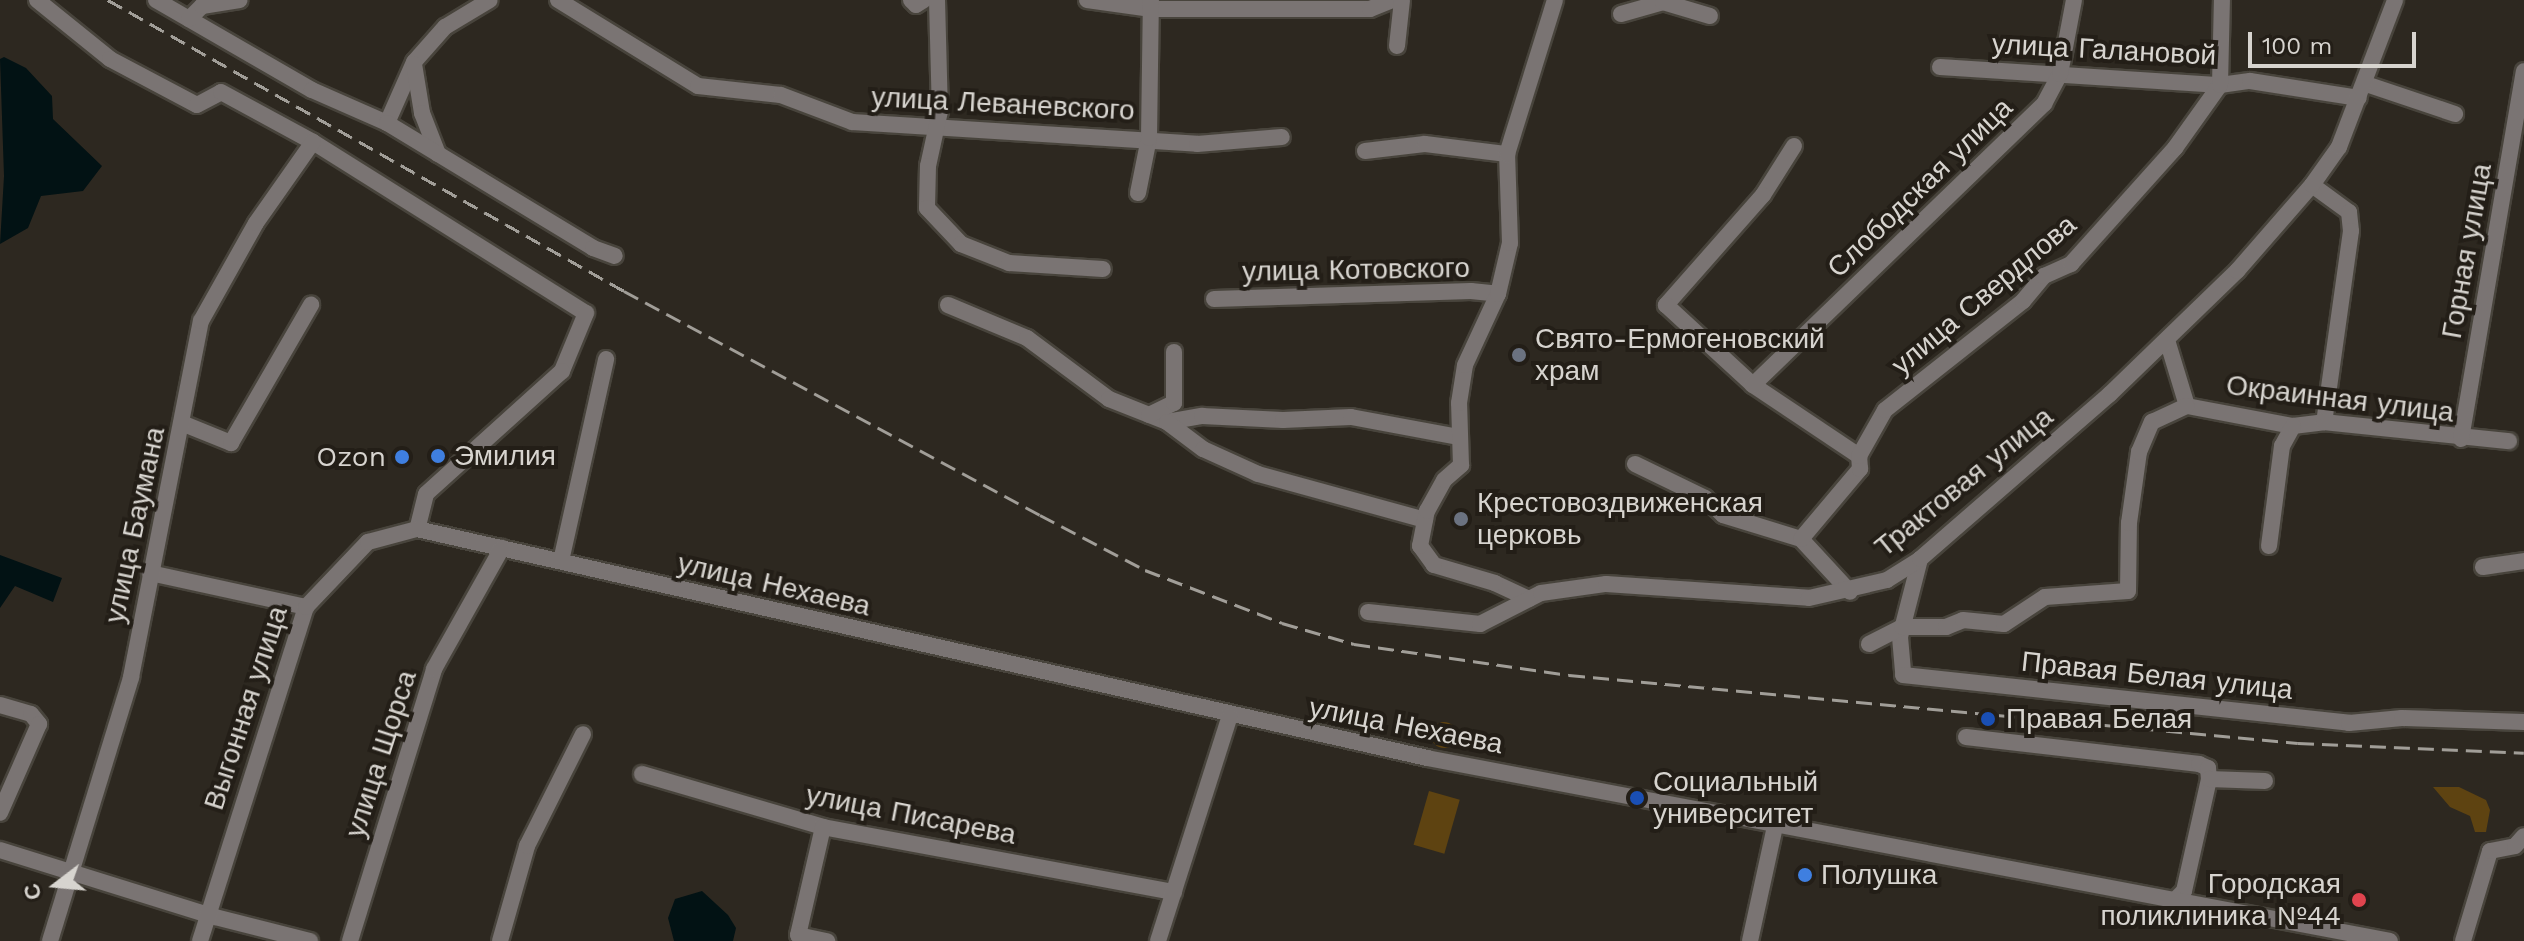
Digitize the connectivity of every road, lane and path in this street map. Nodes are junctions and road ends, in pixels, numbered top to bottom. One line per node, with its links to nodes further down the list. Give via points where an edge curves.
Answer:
1 (37, 0): 34 (street, via 110,59 197,105 221,92)
2 (156, 0): 20 (street)
3 (240, 0): 20 (street, via 202,6)
4 (490, 0): 22 (street, via 445,27)
5 (558, 0): 31 (street, улица Леваневского, via 698,86 781,95 852,122)
6 (911, 0): 7 (street, via 916,5)
7 (924, 0)
8 (937, 0): 31 (street)
9 (1087, 0): 17 (street)
10 (1392, 0): 17 (street, via 1370,9)
11 (1402, 0): 21 (street)
12 (1555, 0): 38 (street)
13 (2074, 0): 25 (street, Слободская улица)
14 (2222, 0): 26 (street)
15 (2395, 0): 27 (street, Трактовая улица)
16 (1663, 1): 18 (street); 19 (street)
17 (1151, 4): 33 (street)
18 (1621, 14)
19 (1710, 16)
20 (189, 19): 29 (street, via 312,90)
21 (1397, 46)
22 (414, 62): 29 (street); 37 (street, via 422,113)
23 (1940, 67): 25 (street, улица Галановой)
24 (2524, 71): 30 (street, Горная улица)
25 (2060, 74): 26 (street, улица Галановой); 50 (street, Слободская улица, via 2044,104)
26 (2220, 85): 27 (street, улица Галановой, via 2250,81); 60 (street, улица Свердлова, via 2175,148 2071,264 2044,276 2023,301 1885,410)
27 (2363, 91): 28 (street, улица Галановой); 39 (street, Трактовая улица, via 2339,147)
28 (2455, 114)
29 (391, 117): 37 (street)
30 (2520, 121): 58 (street, Горная улица)
31 (936, 129): 33 (street, улица Леваневского); 42 (street, via 927,208 961,244 1009,263)
32 (1282, 137): 33 (street, улица Леваневского, via 1221,144)
33 (1149, 138): 40 (street)
34 (313, 142): 55 (street, улица Баумана, via 256,223 201,321); 63 (street, via 586,313 562,371 426,494)
35 (1794, 146): 50 (street, via 1763,195 1666,305)
36 (1365, 151): 38 (street, via 1425,144)
37 (438, 154): 41 (street, via 593,248)
38 (1507, 154): 43 (street, via 1510,243)
39 (2312, 185): 47 (street, Трактовая улица); 54 (street, via 2349,212 2351,231)
40 (1138, 193)
41 (615, 256)
42 (1103, 269)
43 (1498, 294): 44 (street, улица Котовского); 57 (street, via 1465,365)
44 (1214, 299)
45 (311, 305): 55 (street, via 231,443)
46 (948, 305): 52 (street, via 1027,338 1109,399)
47 (2167, 340): 51 (street, Окраинная улица); 67 (street, Трактовая улица)
48 (1174, 352): 52 (street, via 1174,403)
49 (606, 359): 68 (street)
50 (1753, 385): 60 (street)
51 (2187, 406): 56 (street, Окраинная улица); 76 (street, via 2152,422 2139,452 2129,523 2128,591 2045,597 2004,624 1963,620 1946,627)
52 (1149, 415): 53 (street)
53 (1167, 422): 57 (street, via 1202,416 1351,417); 62 (street, via 1203,449 1258,474)
54 (2324, 422): 56 (street, Окраинная улица); 58 (street, Окраинная улица)
55 (184, 424): 71 (street, улица Баумана)
56 (2293, 426): 65 (street, via 2282,446)
57 (1459, 437): 62 (street, via 1461,465 1444,480)
58 (2461, 439): 59 (street, Окраинная улица)
59 (2509, 441)
60 (1859, 456): 64 (street, улица Свердлова, via 1860,469)
61 (1635, 464): 64 (street, via 1705,498 1723,515)
62 (1425, 520): 73 (street, via 1420,546 1434,565)
63 (417, 529): 66 (street, улица Нехаева); 74 (street, Выгонная улица, via 368,542)
64 (1801, 539): 72 (street)
65 (2269, 546)
66 (502, 548): 68 (street, улица Нехаева); 98 (street, улица Щорса, via 434,669)
67 (1920, 559): 72 (street, Трактовая улица, via 1887,580); 76 (street, Правая Белая улица)
68 (561, 561): 79 (street, улица Нехаева)
69 (2524, 561): 70 (street)
70 (2483, 567)
71 (150, 573): 74 (street); 91 (street, улица Баумана, via 131,677)
72 (1850, 592): 73 (street, Трактовая улица, via 1809,598 1646,583 1541,593)
73 (1529, 599): 75 (street, Трактовая улица, via 1480,624)
74 (306, 607): 94 (street, Выгонная улица)
75 (1368, 612)
76 (1902, 627): 77 (street); 80 (street, Правая Белая улица, via 1903,675 2349,723 2402,718)
77 (1869, 644)
78 (0, 705): 86 (street, via 31,714 39,724)
79 (1230, 716): 87 (street, улица Нехаева); 92 (street)
80 (2524, 722)
81 (583, 734): 99 (street, via 527,846)
82 (1966, 737): 84 (street, via 2199,764 2208,768)
83 (642, 774): 88 (street, улица Писарева)
84 (2209, 779): 85 (street); 93 (street, via 2184,891)
85 (2265, 781)
86 (0, 813)
87 (1776, 822): 93 (street, улица Нехаева); 102 (street)
88 (823, 827): 92 (street, улица Писарева); 100 (street, via 798,935)
89 (2524, 836): 104 (street, via 2515,846 2490,851)
90 (0, 850): 91 (street)
91 (72, 872): 94 (street); 95 (street, улица Баумана)
92 (1174, 892): 101 (street)
93 (2177, 898): 103 (street, улица Нехаева)
94 (208, 915): 96 (street, Выгонная улица); 97 (street)
95 (50, 941)
96 (200, 941)
97 (310, 941)
98 (350, 941)
99 (500, 941)
100 (827, 941)
101 (1158, 941)
102 (1750, 941)
103 (2390, 941)
104 (2463, 941)

